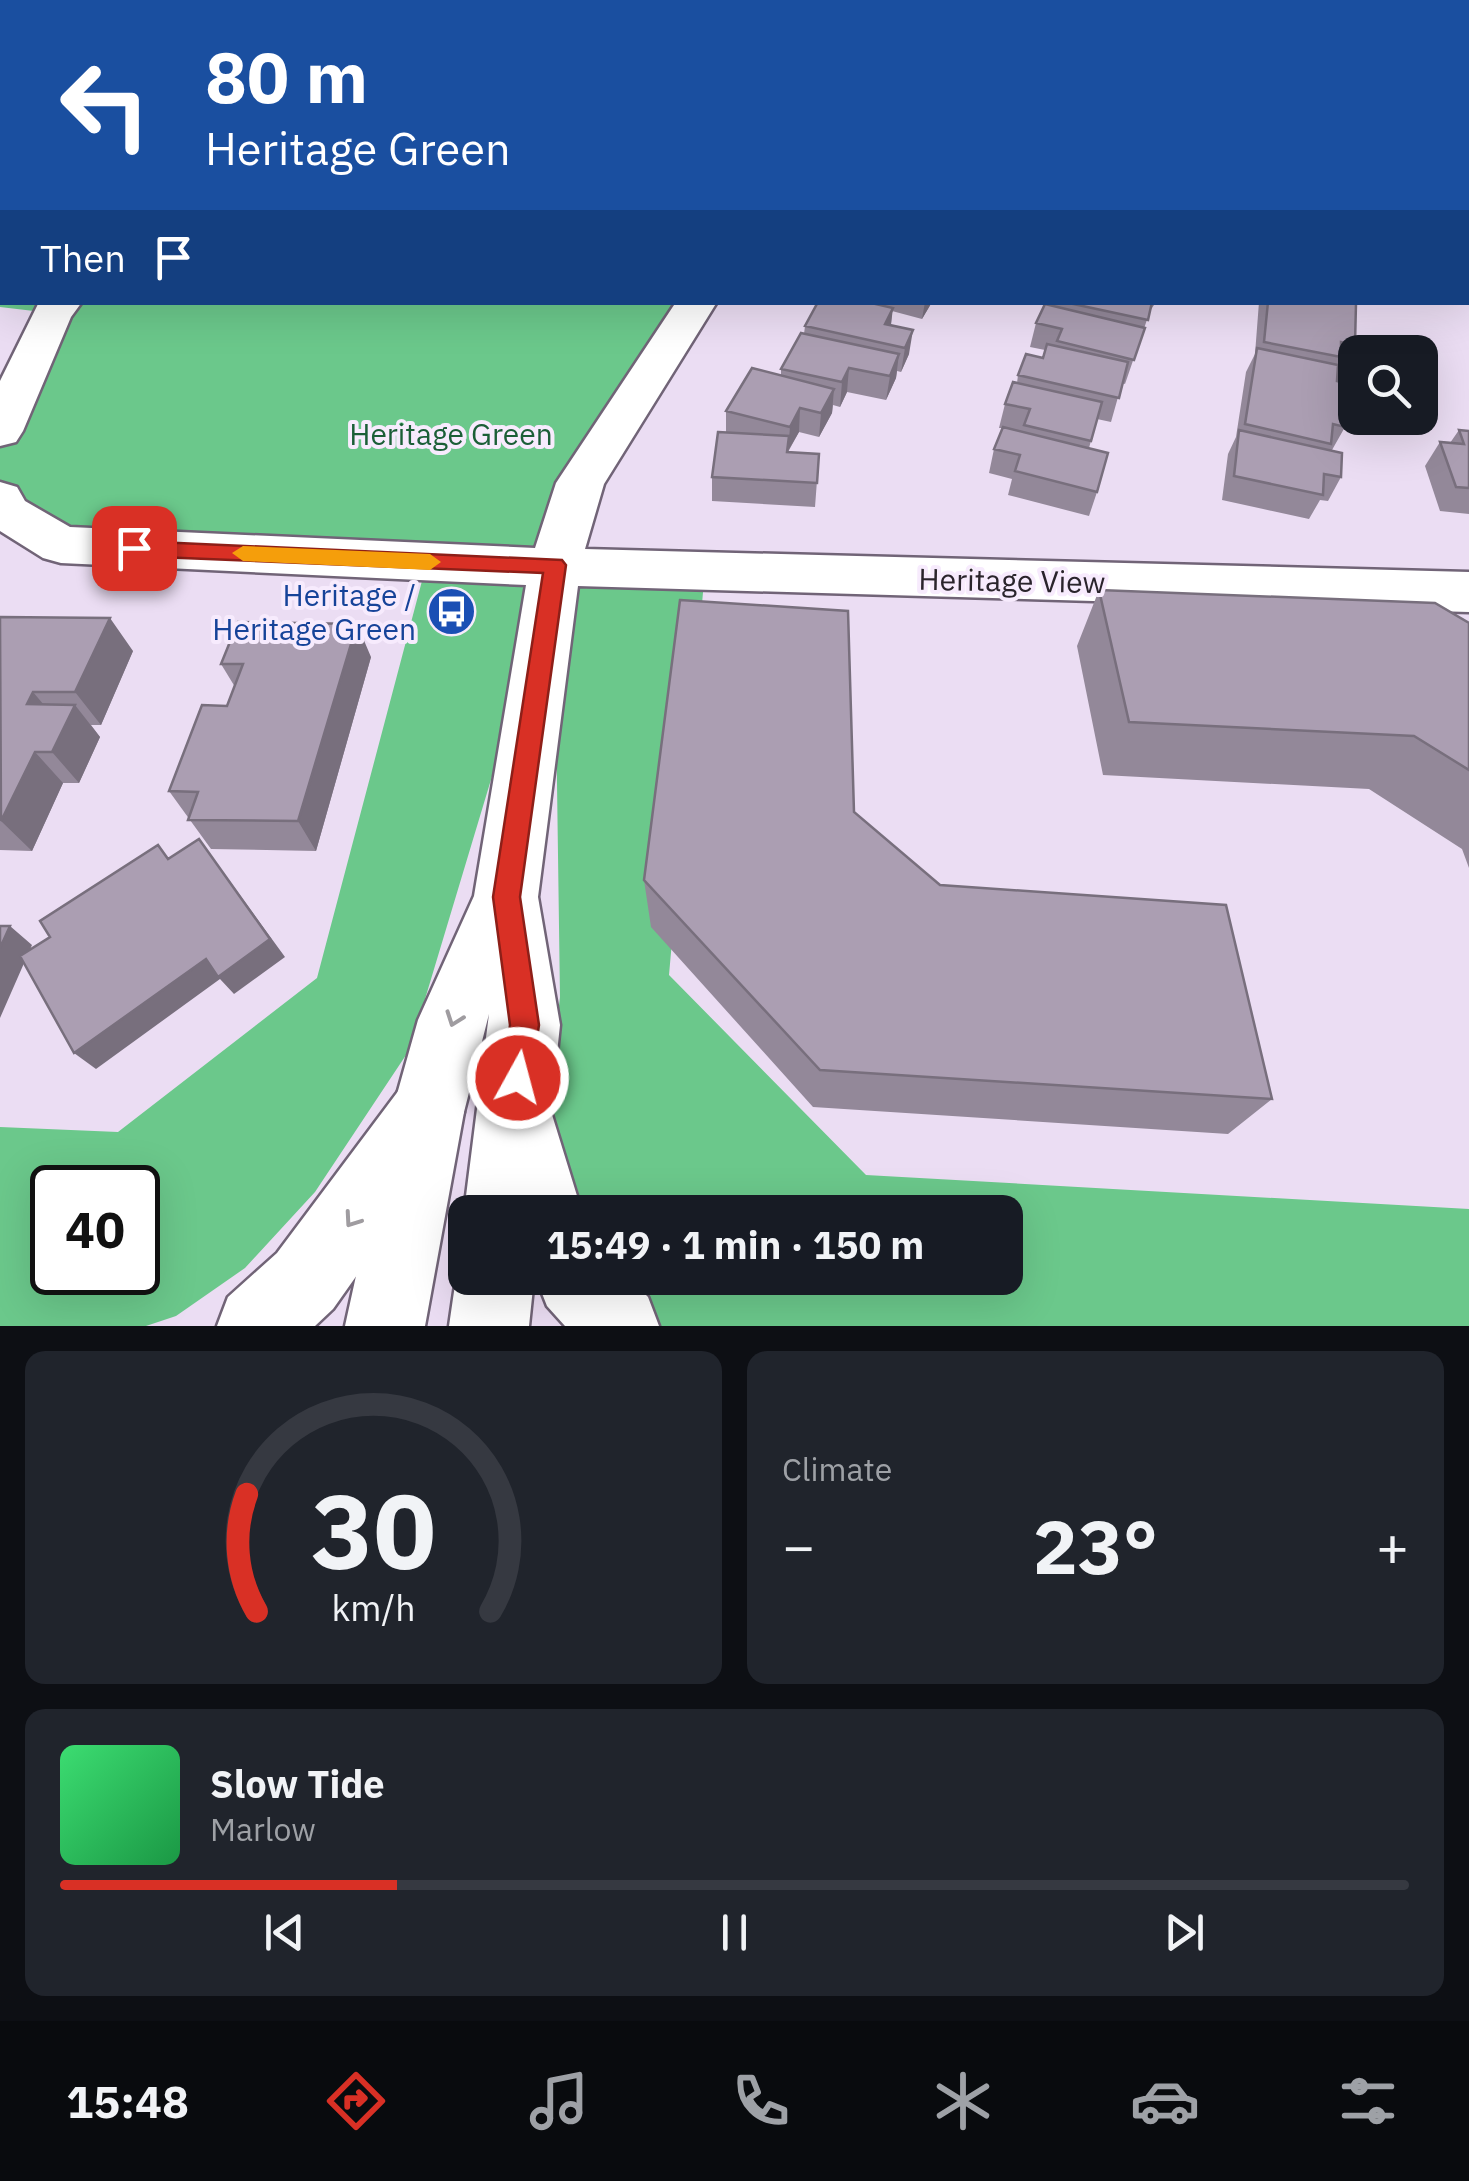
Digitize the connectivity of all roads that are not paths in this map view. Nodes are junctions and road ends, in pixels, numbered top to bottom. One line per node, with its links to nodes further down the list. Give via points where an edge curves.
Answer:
1 (59, 305): 3 (street)
2 (695, 305): 5 (street, via 580,483)
3 (0, 431)
4 (0, 499): 5 (street, via 6,512 62,545)
5 (555, 565): 6 (street, Heritage View); 7 (street)
6 (1469, 592)
7 (506, 897): 8 (street, via 525,1025); 9 (street, one-way to 9, via 452,1020)
8 (516, 1105): 10 (street); 11 (street)
9 (428, 1112): 14 (street, one-way to 14, via 305,1280); 15 (street)
10 (504, 1195)
11 (540, 1195)
12 (493, 1295): 16 (street)
13 (591, 1295): 17 (street)
14 (256, 1326)
15 (385, 1326)
16 (489, 1326)
17 (620, 1326)

